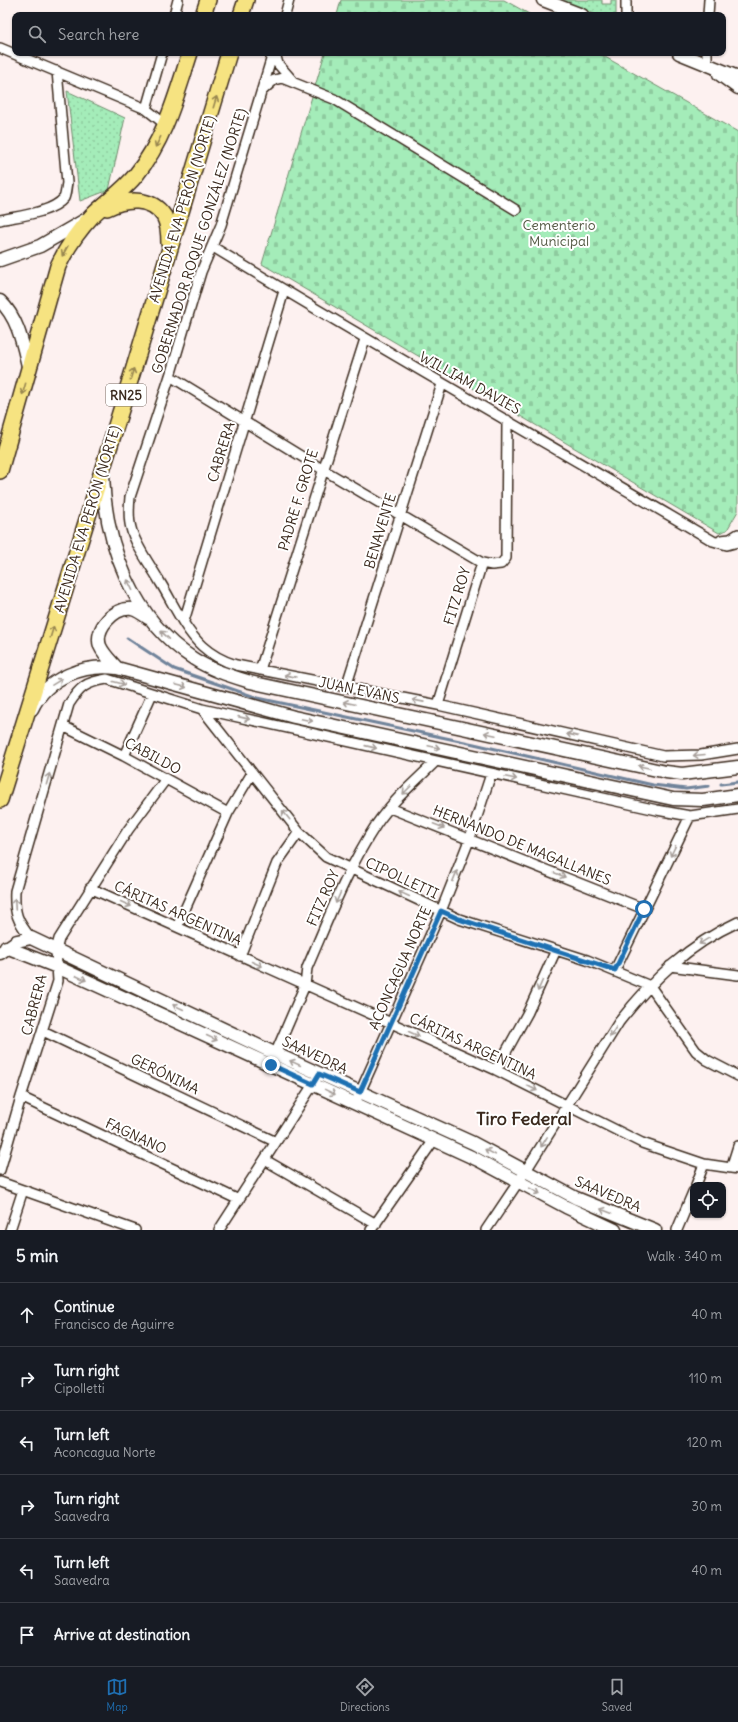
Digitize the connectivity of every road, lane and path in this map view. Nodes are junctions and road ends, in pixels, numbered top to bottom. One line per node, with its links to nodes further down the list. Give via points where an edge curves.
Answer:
1 (178, 0): 8 (street)
2 (208, 0): 9 (main road)
3 (246, 0): 10 (main road)
4 (290, 0): 11 (street)
5 (543, 0): 12 (street)
6 (626, 0): 13 (street)
7 (708, 0): 14 (street)
8 (175, 12)
9 (204, 12)
10 (242, 12)
11 (286, 12)
12 (574, 12)
13 (626, 12)
14 (708, 12)
15 (0, 48): 16 (street)
16 (12, 53)
17 (19, 56): 25 (street)
18 (161, 56): 30 (street)
19 (189, 56): 31 (main road)
20 (228, 56): 36 (main road, AVENIDA EVA PERÓN (NORTE) / RN25, one-way to 20)
21 (273, 56): 29 (street, GOBERNADOR ROQUE GONZÁLEZ (NORTE))
22 (275, 56): 27 (street, via 278,64)
23 (693, 56): 24 (street)
24 (707, 59): 26 (street); 28 (street)
25 (56, 71): 30 (street); 34 (street, via 67,183 65,197 48,209)
26 (738, 77)
27 (293, 81): 29 (street, via 282,78 274,80); 32 (street, via 334,99)
28 (738, 88)
29 (260, 94): 35 (street, GOBERNADOR ROQUE GONZÁLEZ (NORTE))
30 (146, 109): 31 (street)
31 (166, 125): 33 (main road, one-way to 33, via 154,150 136,175)
32 (516, 210)
33 (93, 216): 36 (main road, via 127,200 151,205 164,217); 37 (street, via 40,246); 41 (main road, one-way to 41, via 74,236 58,266)
34 (0, 220)
35 (213, 247): 38 (street, WILLIAM DAVIES); 42 (street, GOBERNADOR ROQUE GONZÁLEZ (NORTE), via 201,272)
36 (170, 251): 46 (main road, AVENIDA EVA PERÓN (NORTE) / RN25, one-way to 36)
37 (0, 260)
38 (284, 291): 40 (street, WILLIAM DAVIES); 45 (street, CABRERA)
39 (0, 301): 41 (street, via 12,314)
40 (365, 339): 43 (street, WILLIAM DAVIES); 47 (street, PADRE F. GROTE)
41 (29, 371): 48 (main road, one-way to 48)
42 (170, 376): 45 (street); 50 (street, GOBERNADOR ROQUE GONZÁLEZ (NORTE), via 130,497 128,512)
43 (442, 384): 44 (street, WILLIAM DAVIES); 49 (street, BENAVENTE)
44 (507, 420): 52 (street, WILLIAM DAVIES); 54 (street, FITZ ROY, via 506,558 501,564)
45 (244, 422): 47 (street); 56 (street, CABRERA)
46 (103, 468): 55 (street, JUAN EVANS, one-way to 46, via 121,567 108,518); 64 (main road, AVENIDA EVA PERÓN (NORTE) / RN25, one-way to 46)
47 (322, 469): 49 (street); 58 (street, PADRE F. GROTE)
48 (0, 471)
49 (400, 514): 54 (street); 59 (street, BENAVENTE)
50 (131, 528): 56 (street, JUAN EVANS)
51 (738, 534): 52 (street, via 730,539)
52 (713, 542): 53 (street, via 727,545)
53 (738, 542)
54 (482, 563): 61 (street, FITZ ROY)
55 (149, 618): 57 (street, via 132,609 121,611 108,618 101,628 98,636 100,645 105,656); 68 (street, JUAN EVANS, one-way to 55, via 682,774 666,772 250,682 193,659 162,633)
56 (184, 621): 58 (street, JUAN EVANS, via 201,644 224,662)
57 (117, 668): 64 (street, one-way to 57, via 35,703 55,682 88,668); 72 (street, one-way to 72, via 294,717 673,799 703,800)
58 (260, 670): 59 (street, JUAN EVANS, one-way to 58)
59 (346, 687): 61 (street, JUAN EVANS, one-way to 59)
60 (152, 694): 62 (street); 63 (street, one-way to 60, via 69,704 82,686 95,681 107,679); 66 (street)
61 (438, 705): 65 (street, JUAN EVANS, one-way to 61, via 701,755 663,756)
62 (202, 709): 67 (street, one-way to 67); 69 (street, CIPOLLETTI)
63 (63, 726): 66 (street, CABILDO); 86 (street, one-way to 63, via 20,924 14,907 15,891)
64 (20, 736): 73 (main road, AVENIDA EVA PERÓN (NORTE) / RN25)
65 (738, 749)
66 (124, 756): 71 (street, CABILDO)
67 (435, 762): 70 (street); 74 (street, FITZ ROY, one-way to 74)
68 (738, 767)
69 (252, 773): 76 (street); 78 (street, CIPOLLETTI, one-way to 69)
70 (491, 774): 77 (street, one-way to 77); 79 (street, ACONCAGUA NORTE)
71 (166, 779): 76 (street, CABILDO); 81 (street, CABRERA, via 128,830)
72 (738, 795)
73 (0, 800)
74 (390, 808): 79 (street, HERNANDO DE MAGALLANES, one-way to 79); 80 (street, FITZ ROY, via 376,824)
75 (738, 809): 77 (street)
76 (228, 813): 85 (street)
77 (690, 816): 82 (street, one-way to 82)
78 (299, 832): 80 (street, CIPOLLETTI, via 326,857); 90 (street, via 276,863)
79 (470, 838): 82 (street, HERNANDO DE MAGALLANES, one-way to 82); 83 (street, ACONCAGUA NORTE, one-way to 79)
80 (351, 870): 83 (street, CIPOLLETTI, one-way to 80); 95 (street, FITZ ROY, one-way to 95, via 307,968)
81 (90, 888): 85 (street, CÁRITAS ARGENTINA, one-way to 85); 88 (street, CABRERA, via 59,939)
82 (644, 909): 93 (street)
83 (441, 911): 89 (street, CIPOLLETTI); 97 (street, ACONCAGUA NORTE)
84 (738, 922): 91 (street, one-way to 91, via 684,953)
85 (177, 927): 90 (street, CÁRITAS ARGENTINA)
86 (31, 938): 87 (street, SAAVEDRA, via 17,941); 88 (street, SAAVEDRA)
87 (3, 950): 92 (street, SAAVEDRA)
88 (56, 950): 92 (street, CABRERA); 99 (street, SAAVEDRA, one-way to 88)
89 (556, 950): 93 (street, CIPOLLETTI); 100 (street, one-way to 100, via 528,1012)
90 (240, 956): 95 (street, CÁRITAS ARGENTINA, one-way to 95)
91 (670, 966): 94 (street); 96 (street)
92 (57, 967): 98 (street, CABRERA, via 58,981); 99 (street, SAAVEDRA, one-way to 99)
93 (615, 970): 96 (street, CIPOLLETTI)
94 (738, 975)
95 (305, 985): 97 (street, CÁRITAS ARGENTINA); 99 (street, FITZ ROY)
96 (650, 986): 101 (street, via 696,1051 707,1060); 106 (street, one-way to 106, via 619,1022)
97 (391, 1023): 100 (street, CÁRITAS ARGENTINA, one-way to 100); 103 (street, ACONCAGUA NORTE)
98 (43, 1030): 104 (street, CABRERA); 108 (street, GERÓNIMA)
99 (273, 1059): 102 (street, SAAVEDRA)
100 (496, 1070): 106 (street, CÁRITAS ARGENTINA, one-way to 106)
101 (738, 1076)
102 (316, 1079): 103 (street, SAAVEDRA); 105 (street, SAAVEDRA, one-way to 105); 108 (street)
103 (360, 1092): 105 (street, ACONCAGUA NORTE); 114 (street, SAAVEDRA, one-way to 103, via 473,1143)
104 (21, 1097): 113 (street, CABRERA); 119 (street, FAGNANO)
105 (355, 1104): 107 (street, SAAVEDRA)
106 (566, 1106): 111 (street, CÁRITAS ARGENTINA, via 642,1143); 114 (street, one-way to 114)
107 (434, 1140): 116 (street, SAAVEDRA); 121 (street)
108 (276, 1142): 110 (street)
109 (738, 1146): 112 (street)
110 (264, 1160): 119 (street); 121 (street)
111 (704, 1164): 112 (street, CÁRITAS ARGENTINA); 117 (street)
112 (735, 1169)
113 (0, 1170)
114 (525, 1172): 116 (street); 127 (street, SAAVEDRA, one-way to 114, via 600,1209)
115 (0, 1182): 118 (street)
116 (518, 1182): 125 (street); 126 (street, SAAVEDRA, one-way to 126)
117 (697, 1182)
118 (23, 1190): 122 (street); 123 (street)
119 (239, 1200): 124 (street)
120 (690, 1200): 128 (street)
121 (374, 1227)
122 (10, 1230)
123 (135, 1230)
124 (219, 1230)
125 (486, 1230)
126 (615, 1230)
127 (655, 1230)
128 (678, 1230)

